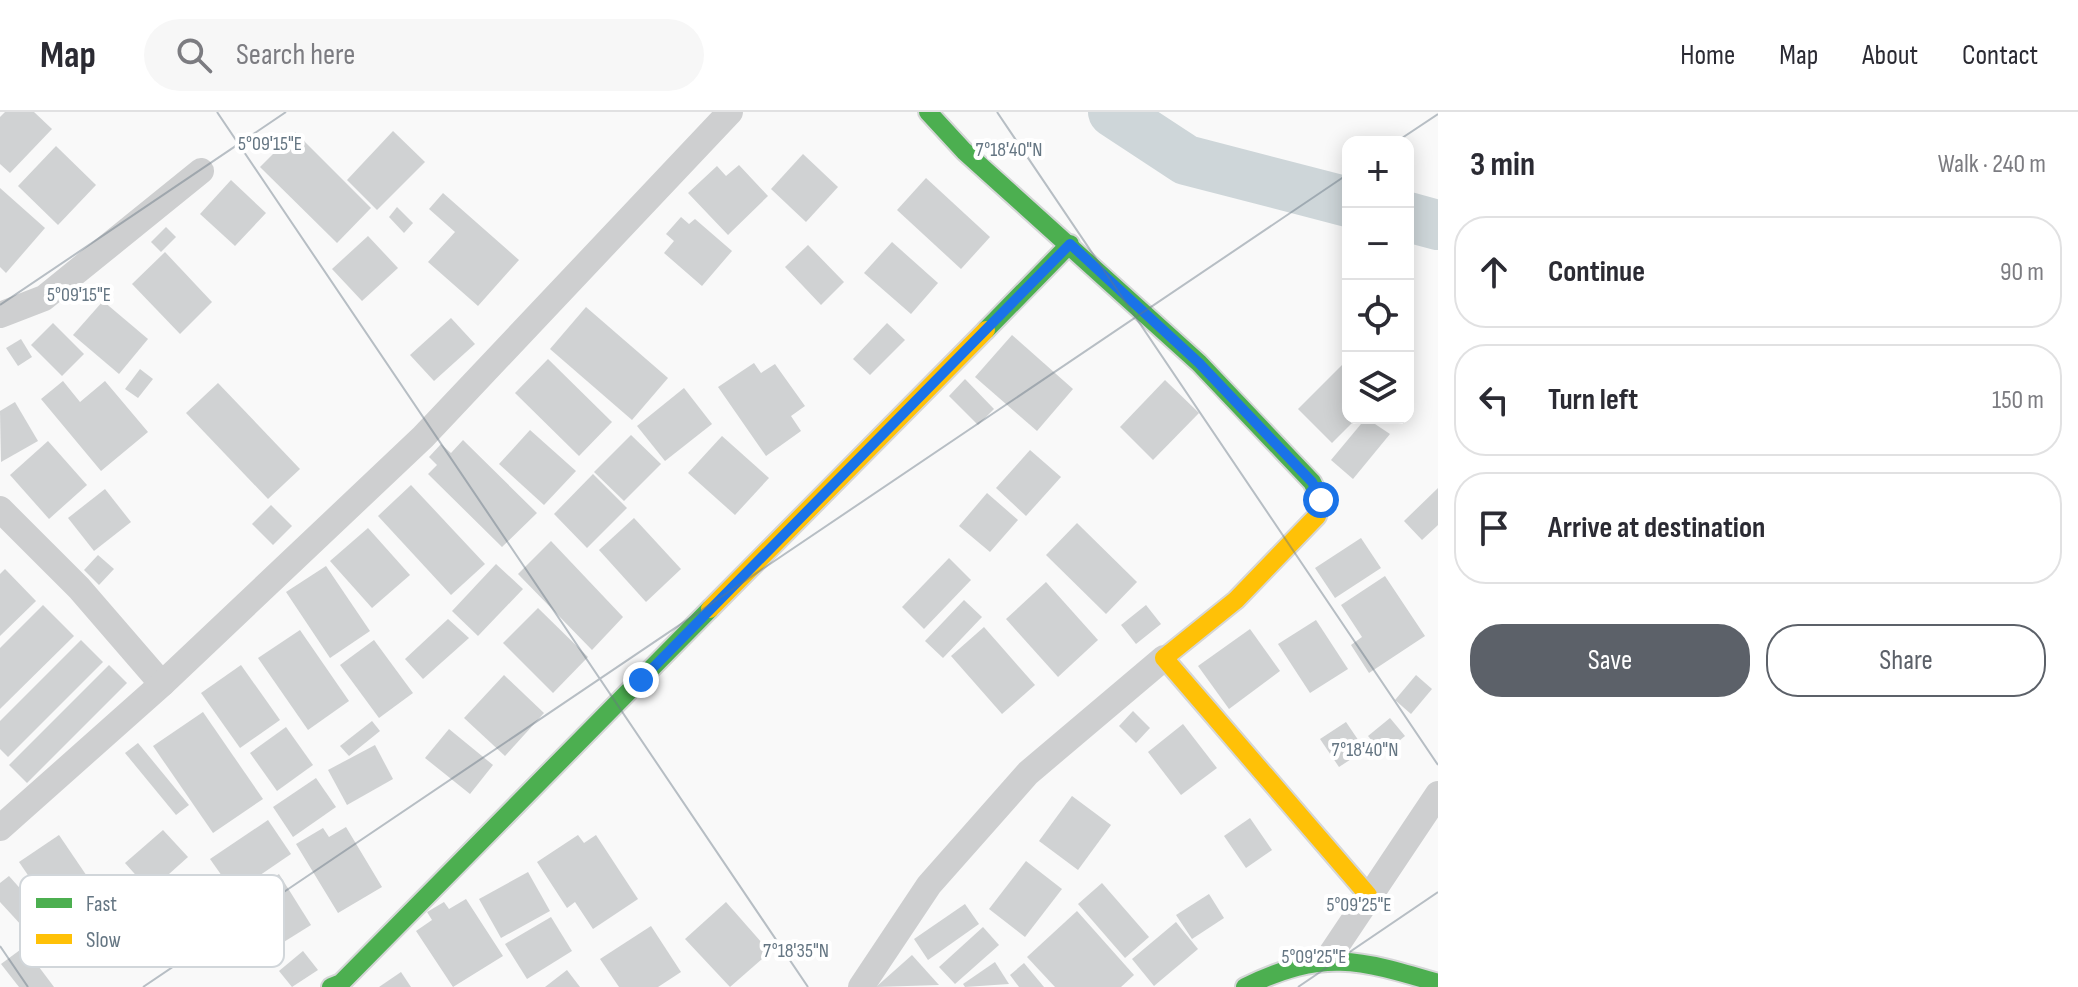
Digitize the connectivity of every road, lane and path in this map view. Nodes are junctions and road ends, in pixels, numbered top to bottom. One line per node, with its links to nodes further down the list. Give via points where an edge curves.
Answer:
1 (730, 112): 8 (street, via 423,437)
2 (928, 112): 4 (street, via 964,151)
3 (201, 171): 5 (street, via 44,298)
4 (1070, 244): 7 (street, via 1199,363 1312,482 1321,500 1317,516 1236,600); 14 (street, via 363,961)
5 (0, 315)
6 (0, 509): 8 (street, via 79,588)
7 (1164, 658): 11 (street); 15 (street, via 1028,773 929,885)
8 (162, 684): 10 (street)
9 (1438, 794): 11 (street)
10 (0, 828)
11 (1368, 895): 12 (street)
12 (1327, 960): 13 (street, via 1386,967); 16 (street, via 1289,966)
13 (1438, 983)
14 (331, 987)
15 (861, 987)
16 (1245, 987)

